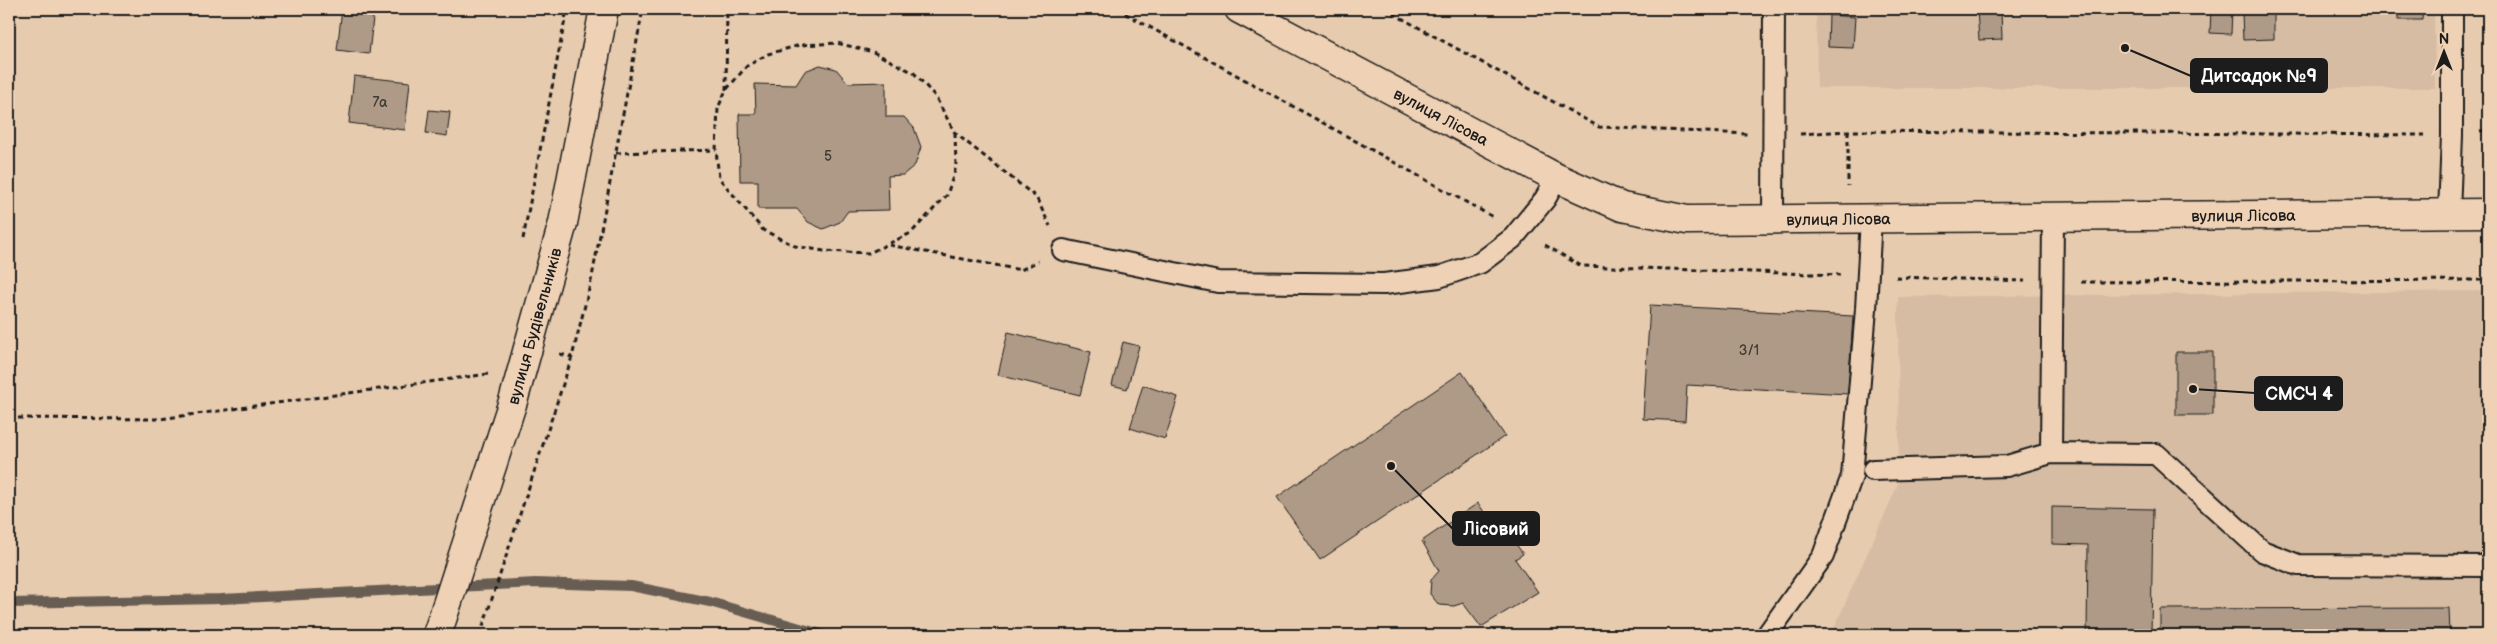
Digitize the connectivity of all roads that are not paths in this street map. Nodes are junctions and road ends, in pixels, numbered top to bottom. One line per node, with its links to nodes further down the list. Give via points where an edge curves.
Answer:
1 (604, 9): 15 (street, вулиця Будівельників, via 564,223 514,398)
2 (1239, 9): 5 (street, вулиця Лісова)
3 (1774, 9): 10 (lane)
4 (2452, 9): 6 (lane)
5 (1557, 178): 10 (street, вулиця Лісова, via 1622,207 1687,220); 11 (lane, via 1545,199 1513,238 1480,263 1439,277 1384,284 1218,282)
6 (2449, 214): 7 (street, вулиця Лісова); 9 (street, вулиця Лісова)
7 (2488, 214)
8 (1871, 218): 9 (street, вулиця Лісова); 10 (street, вулиця Лісова); 16 (lane, via 1852,476 1823,556)
9 (2053, 218): 12 (lane)
10 (1773, 219)
11 (1062, 250)
12 (2051, 453): 13 (lane, via 2007,466); 14 (lane, via 2156,454 2262,551 2298,565)
13 (1873, 470)
14 (2488, 566)
15 (436, 635)
16 (1767, 635)

